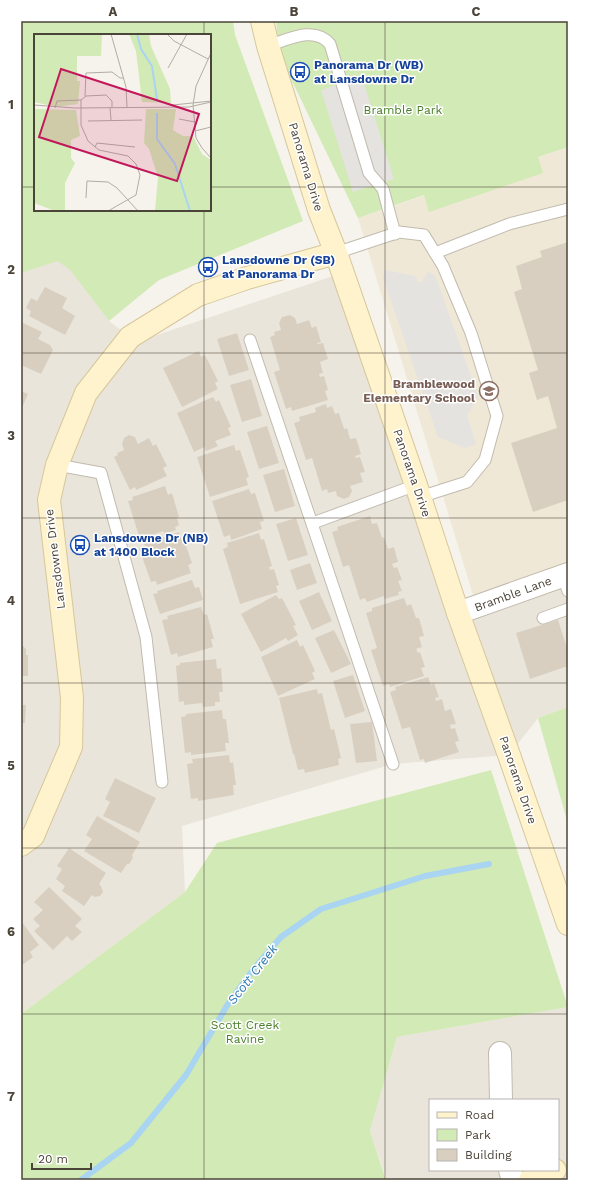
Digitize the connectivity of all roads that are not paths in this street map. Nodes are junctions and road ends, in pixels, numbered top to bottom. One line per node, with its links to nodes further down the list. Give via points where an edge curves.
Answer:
1 (262, 21): 2 (street, Panorama Drive)
2 (268, 46): 4 (lane, via 313,34 320,35 330,44 369,173 384,188); 5 (street, Panorama Drive, via 319,210)
3 (568, 209): 6 (lane, via 509,224)
4 (395, 234): 5 (lane); 6 (lane, via 399,232 424,235)
5 (336, 253): 8 (street, Lansdowne Drive, via 246,278 198,295 130,337 86,393); 9 (street, Panorama Drive)
6 (435, 253): 9 (lane, via 471,333 497,416 485,460 467,482)
7 (250, 340): 10 (lane)
8 (57, 465): 16 (lane, via 101,473 146,638); 17 (street, Lansdowne Drive, via 49,500 72,698 71,747 32,836)
9 (418, 491): 10 (lane); 13 (street, Panorama Drive)
10 (312, 523): 15 (lane)
11 (566, 580): 13 (street, Bramble Lane)
12 (568, 609): 14 (lane)
13 (458, 613): 18 (street, Panorama Drive)
14 (543, 618)
15 (393, 764)
16 (162, 782)
17 (21, 845)
18 (568, 924)
19 (500, 1053): 20 (street)
20 (501, 1099)
21 (552, 1171): 22 (street)
22 (530, 1180)

